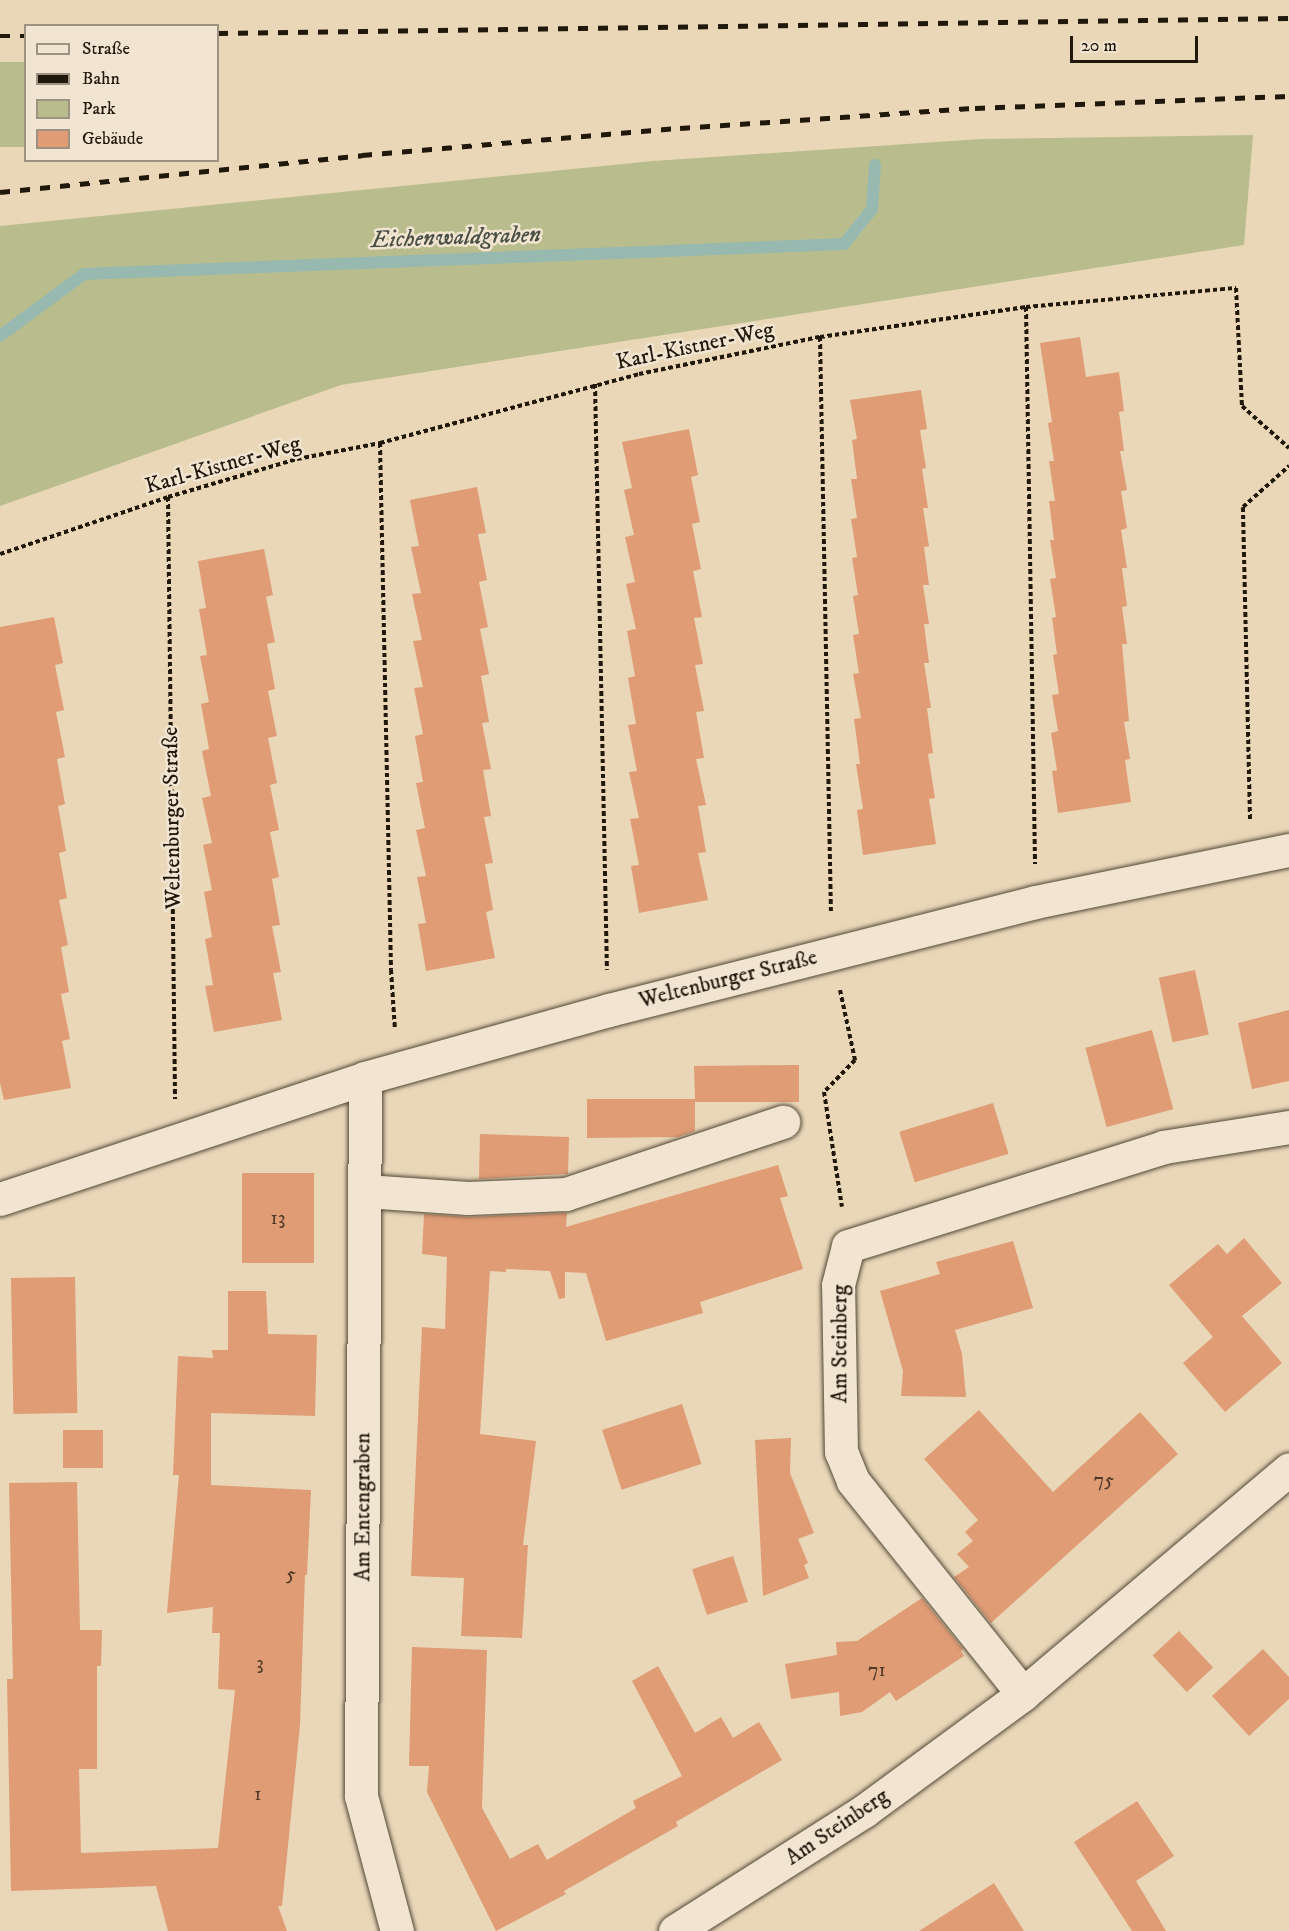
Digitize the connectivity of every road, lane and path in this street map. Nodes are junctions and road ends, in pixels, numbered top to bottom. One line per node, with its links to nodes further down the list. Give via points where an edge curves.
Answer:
1 (1026, 307): 2 (path, Karl-Kistner-Weg); 5 (path, Karl-Kistner-Weg, via 1236,288 1242,406); 11 (path)
2 (820, 337): 3 (path, Karl-Kistner-Weg); 13 (path)
3 (595, 384): 4 (path, Karl-Kistner-Weg); 12 (path)
4 (380, 443): 7 (path, Karl-Kistner-Weg, via 297,459); 14 (path)
5 (1289, 448)
6 (1289, 466): 9 (path, via 1243,507)
7 (168, 497): 8 (path, Karl-Kistner-Weg); 18 (path, Weltenburger Straße)
8 (0, 554)
9 (1250, 805)
10 (1289, 850): 11 (street, Weltenburger Straße)
11 (1035, 902): 13 (street, Weltenburger Straße)
12 (606, 929)
13 (832, 953): 15 (street, Weltenburger Straße); 21 (path, via 855,1060 824,1092)
14 (392, 990)
15 (365, 1078): 18 (street, Weltenburger Straße); 19 (street, Am Entengraben)
16 (783, 1122): 19 (street, via 567,1194 468,1198)
17 (1289, 1127): 21 (street, via 1163,1147)
18 (176, 1139): 20 (street, Weltenburger Straße)
19 (365, 1191): 24 (street, Am Entengraben, via 361,1796)
20 (0, 1199)
21 (849, 1246): 23 (street, Am Steinberg, via 838,1285 841,1452 853,1481)
22 (1289, 1469): 23 (street, Am Steinberg)
23 (1023, 1694): 25 (street, Am Steinberg, via 864,1811)
24 (397, 1931)
25 (675, 1931)

